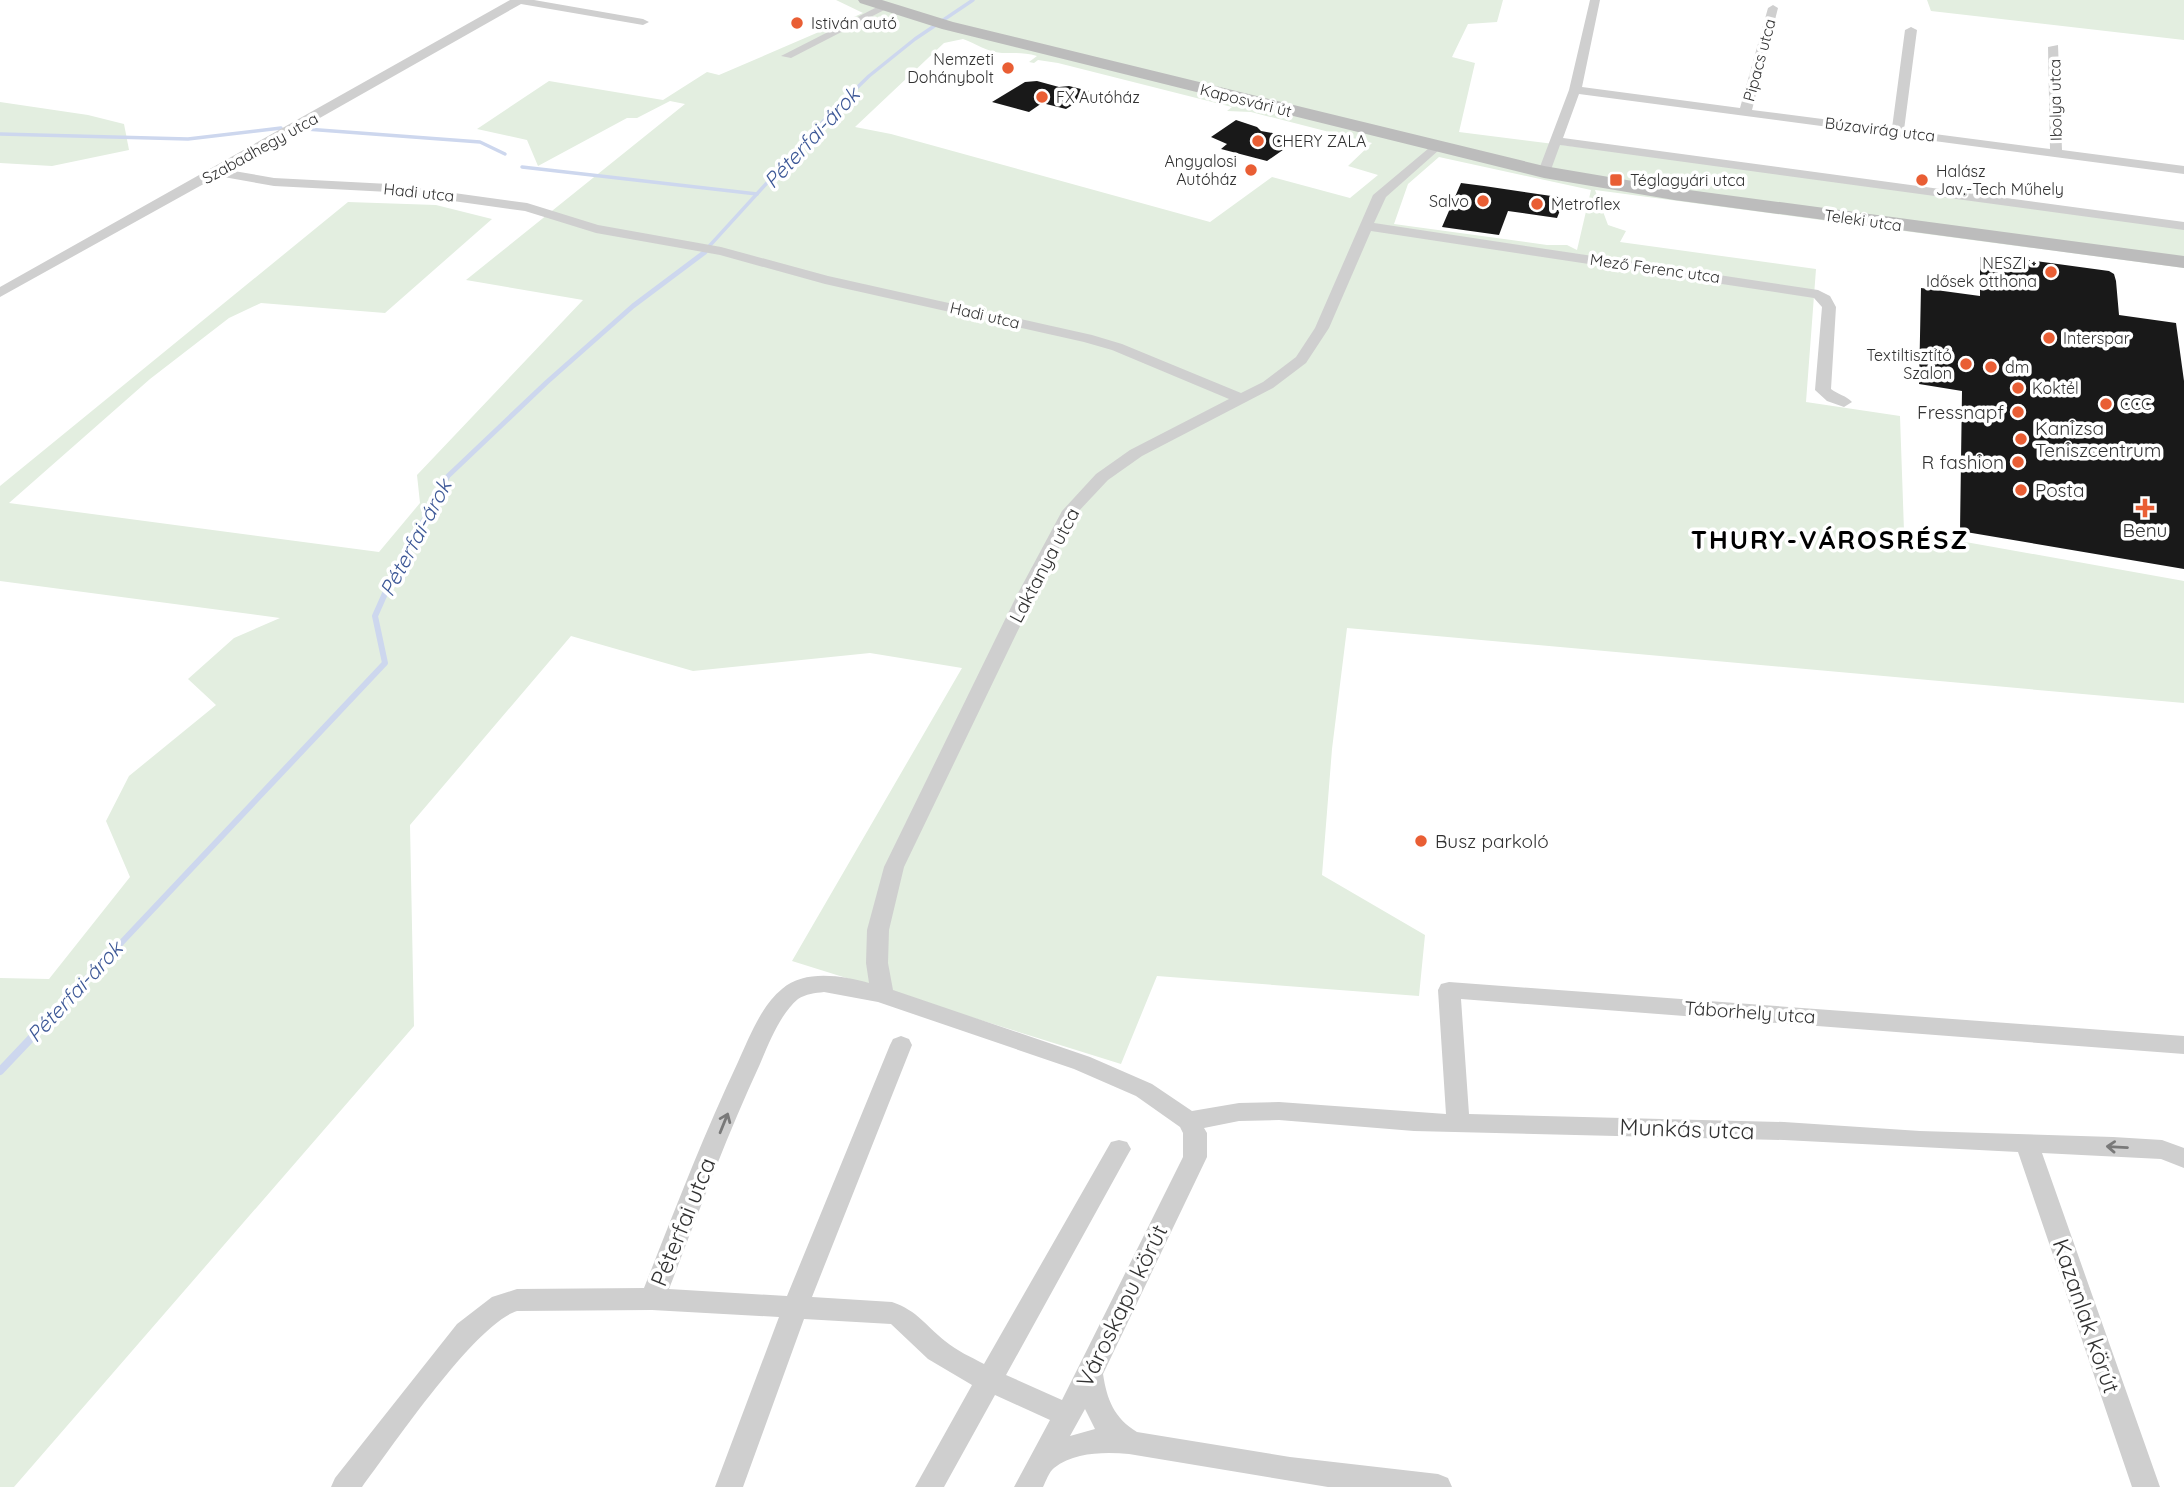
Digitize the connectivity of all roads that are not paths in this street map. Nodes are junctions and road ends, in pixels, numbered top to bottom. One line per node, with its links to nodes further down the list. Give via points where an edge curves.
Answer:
1 (519, 0): 6 (street); 17 (street, Szabadhegy utca)
2 (866, 0): 4 (main road, Kaposvári út)
3 (1595, 0): 10 (street)
4 (886, 8): 9 (street); 14 (main road, Kaposvári út)
5 (1773, 8): 11 (street, Pipacs utca)
6 (643, 22)
7 (1911, 30): 12 (street)
8 (2054, 47): 15 (street, Ibolya utca)
9 (787, 55)
10 (1575, 90): 11 (street, Búzavirág utca); 13 (street)
11 (1745, 112): 12 (street, Búzavirág utca)
12 (1898, 132): 15 (street, Búzavirág utca)
13 (1557, 141): 18 (street); 20 (street, Teleki utca)
14 (1435, 147): 18 (main road, Kaposvári út); 19 (street, Laktanya utca, via 1380,195)
15 (2056, 153): 16 (street, Búzavirág utca)
16 (2184, 170)
17 (218, 172): 21 (street, Hadi utca, via 274,182 388,188 498,202 606,232); 23 (street, Szabadhegy utca)
18 (1544, 173): 22 (main road, Teleki utca)
19 (1366, 226): 24 (street, Laktanya utca, via 1308,353 1280,378); 25 (street, Mező Ferenc utca, via 1818,294 1829,307 1824,390)
20 (2184, 226)
21 (721, 251): 24 (street, Hadi utca, via 825,280 1099,341)
22 (2184, 262)
23 (0, 293)
24 (1243, 399): 26 (street, Laktanya utca, via 1118,465 1093,485 1064,520 894,867 882,900 877,950)
25 (1844, 402)
26 (883, 995): 29 (street, Péterfai utca, via 1122,1079 1163,1100); 34 (street, Péterfai utca, one-way to 26, via 755,1047 780,1001 798,989 834,985)
27 (901, 1045): 35 (street)
28 (2184, 1045): 30 (street, Táborhely utca, via 1449,990)
29 (1189, 1121): 30 (street, Munkás utca, via 1259,1111); 36 (street, Városkapu körút, via 1195,1133 1195,1157)
30 (1458, 1123): 31 (street, Munkás utca, via 1784,1132)
31 (2027, 1145): 33 (street, Munkás utca, one-way to 31, via 2162,1150); 46 (street, Kazanlak körút)
32 (1119, 1149): 37 (street)
33 (2184, 1158)
34 (652, 1299): 35 (street); 41 (street, Péterfai utca, via 517,1300 491,1310 466,1332)
35 (795, 1308): 37 (street, via 903,1316 943,1355); 42 (street)
36 (1090, 1374): 38 (street, Városkapu körút); 39 (street, via 1099,1414 1115,1434)
37 (989, 1380): 38 (street); 43 (street)
38 (1067, 1415): 40 (street, Városkapu körút)
39 (1132, 1443): 40 (street, via 1086,1441); 45 (street, via 1290,1470)
40 (1041, 1461): 44 (street, Városkapu körút)
41 (345, 1487)
42 (729, 1487)
43 (929, 1487)
44 (1028, 1487)
45 (1438, 1487)
46 (2146, 1487)

